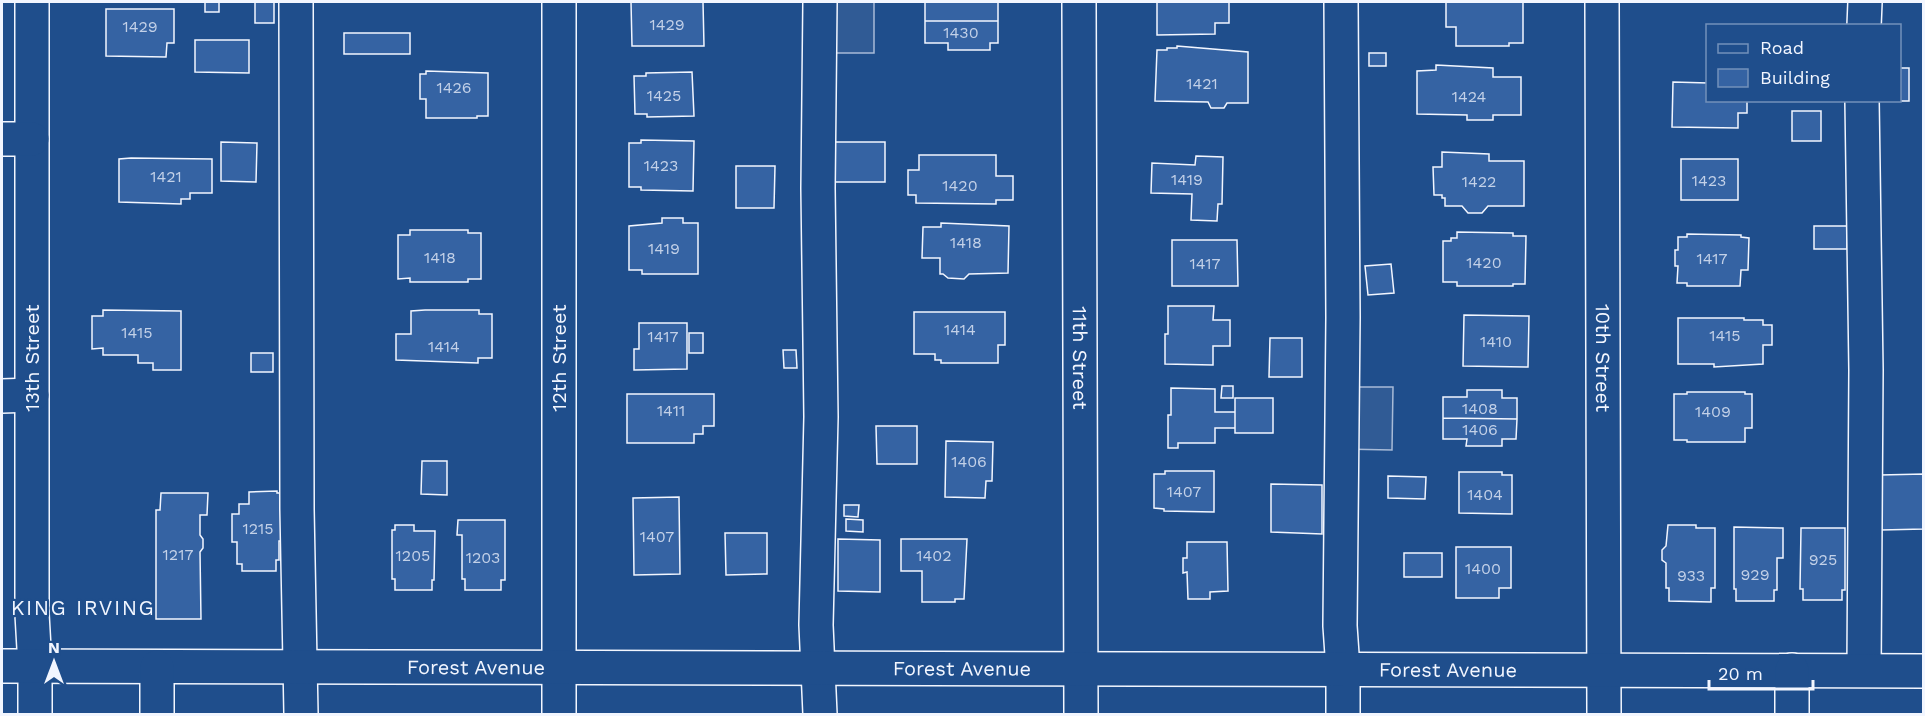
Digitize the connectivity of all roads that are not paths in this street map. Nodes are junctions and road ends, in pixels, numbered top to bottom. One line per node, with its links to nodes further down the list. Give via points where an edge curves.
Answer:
1 (32, 2): 11 (street, 13th Street)
2 (296, 2): 16 (street)
3 (559, 2): 17 (street, 12th Street)
4 (820, 2): 18 (street)
5 (1079, 2): 19 (street, 11th Street)
6 (1341, 2): 20 (street)
7 (1602, 2): 21 (street, 10th Street)
8 (1864, 2): 9 (street)
9 (1864, 24)
10 (1862, 102): 23 (street, via 1866,370)
11 (17, 139): 12 (street, 13th Street)
12 (17, 395): 14 (street, 13th Street)
13 (2, 666): 14 (street, Forest Avenue)
14 (35, 666): 15 (street, Forest Avenue); 25 (street, 13th Street)
15 (157, 667): 16 (street, Forest Avenue); 26 (street)
16 (299, 667): 17 (street, Forest Avenue); 27 (street)
17 (559, 668): 18 (street, Forest Avenue); 28 (street, 12th Street)
18 (818, 668): 19 (street, Forest Avenue); 29 (street)
19 (1081, 669): 20 (street, Forest Avenue); 30 (street, 11th Street)
20 (1343, 669): 21 (street, Forest Avenue); 31 (street)
21 (1604, 670): 22 (street, Forest Avenue); 32 (street, 10th Street)
22 (1792, 670): 23 (street, Forest Avenue); 33 (street)
23 (1864, 670): 24 (street, Forest Avenue)
24 (1923, 671)
25 (35, 714)
26 (157, 714)
27 (301, 714)
28 (559, 714)
29 (820, 714)
30 (1081, 714)
31 (1343, 714)
32 (1604, 714)
33 (1792, 714)

